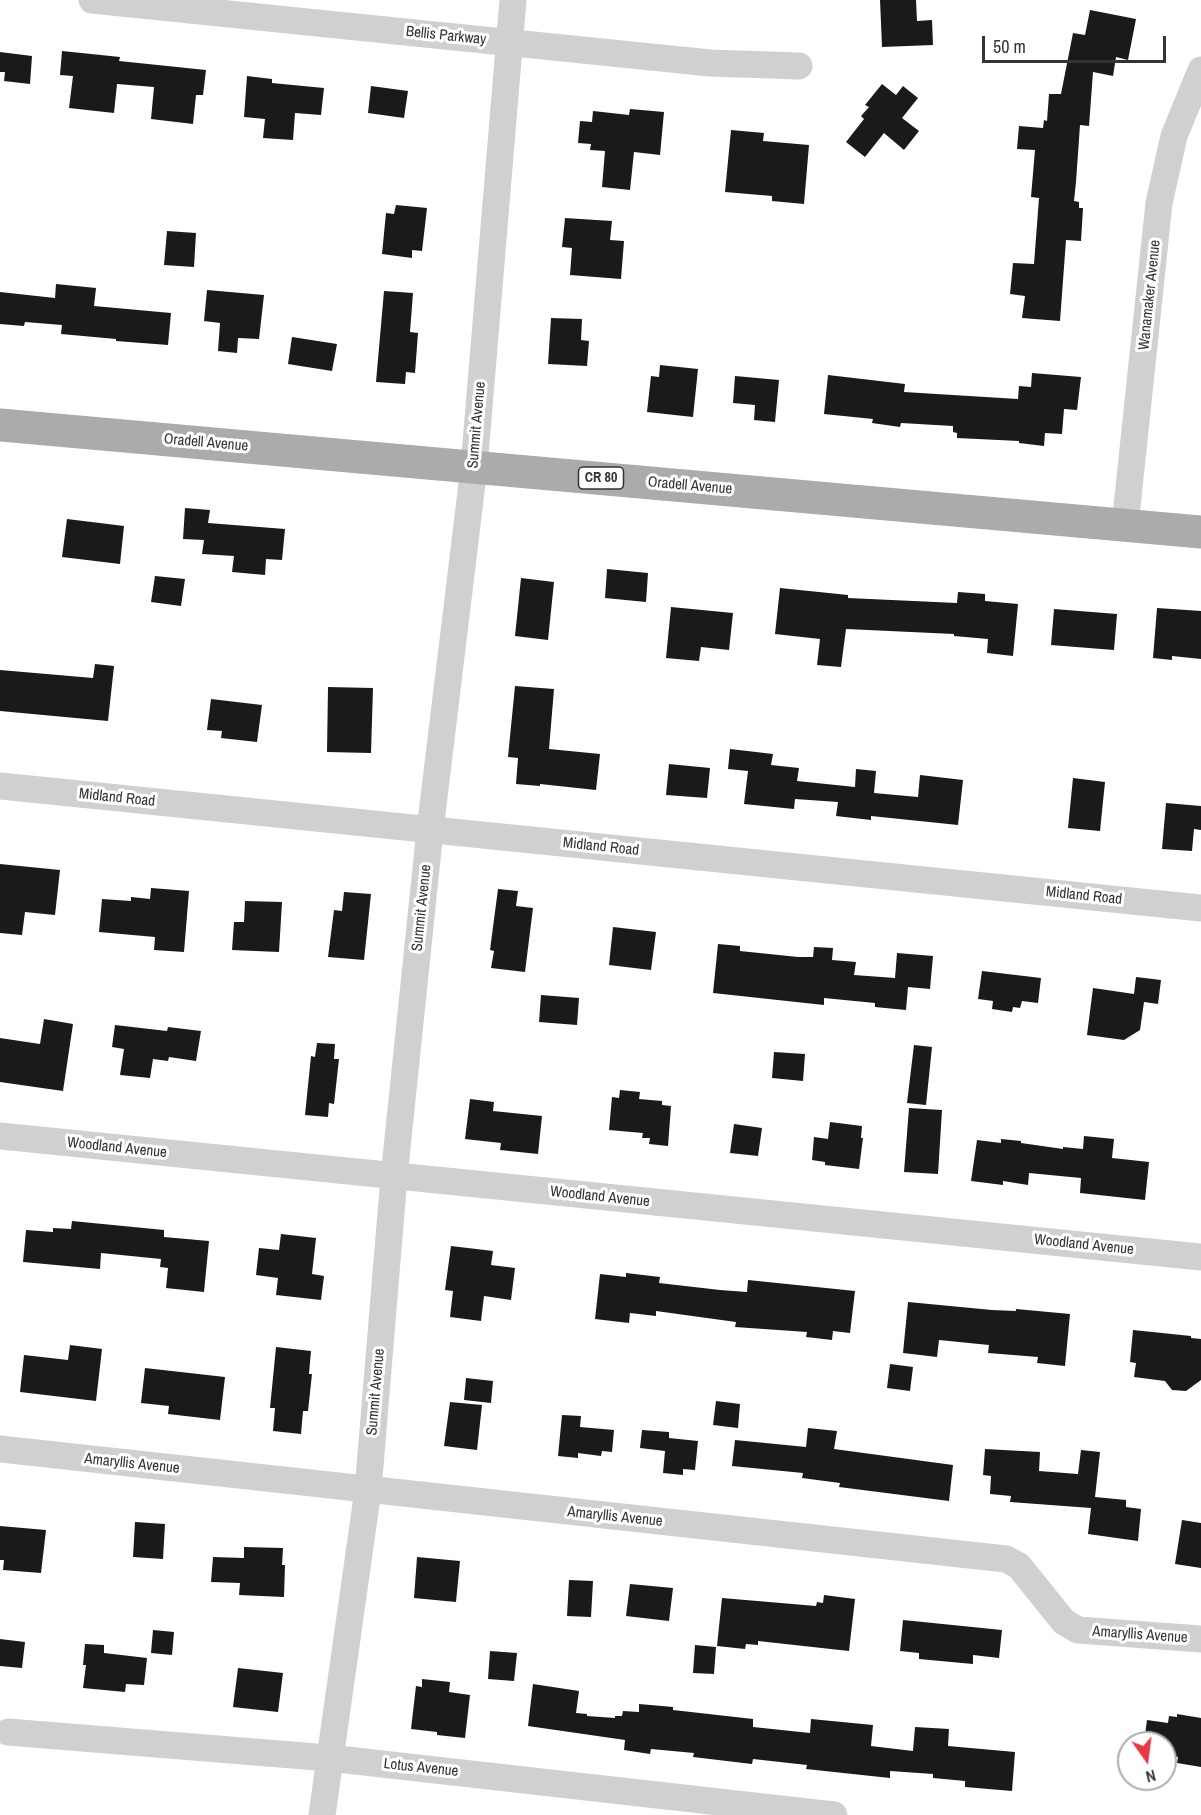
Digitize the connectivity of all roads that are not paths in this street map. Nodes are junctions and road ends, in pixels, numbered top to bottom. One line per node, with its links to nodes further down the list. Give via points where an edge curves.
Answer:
1 (92, 0): 3 (street, Bellis Parkway)
2 (513, 0): 3 (street, Summit Avenue)
3 (510, 43): 4 (street, Bellis Parkway, via 710,63); 7 (street, Summit Avenue)
4 (799, 66)
5 (1201, 70): 8 (street, Wanamaker Avenue, via 1174,136 1160,203)
6 (0, 425): 7 (main road, Oradell Avenue / CR 80)
7 (474, 466): 8 (main road, Oradell Avenue / CR 80); 11 (street, Summit Avenue)
8 (1125, 525): 9 (main road, Oradell Avenue / CR 80)
9 (1201, 532)
10 (0, 786): 11 (street, Midland Road)
11 (430, 830): 12 (street, Midland Road); 14 (street, Summit Avenue)
12 (1201, 908)
13 (0, 1136): 14 (street, Woodland Avenue)
14 (394, 1177): 15 (street, Woodland Avenue); 17 (street, Summit Avenue)
15 (1201, 1257)
16 (0, 1449): 17 (street, Amaryllis Avenue)
17 (368, 1490): 18 (street, Amaryllis Avenue, via 1006,1559 1019,1566 1064,1622 1078,1630); 20 (street, Summit Avenue)
18 (1201, 1639)
19 (8, 1732): 20 (street, Lotus Avenue)
20 (329, 1758): 21 (street, Lotus Avenue); 22 (street, Summit Avenue)
21 (701, 1808): 23 (street, Lotus Avenue)
22 (322, 1815)
23 (834, 1815)

